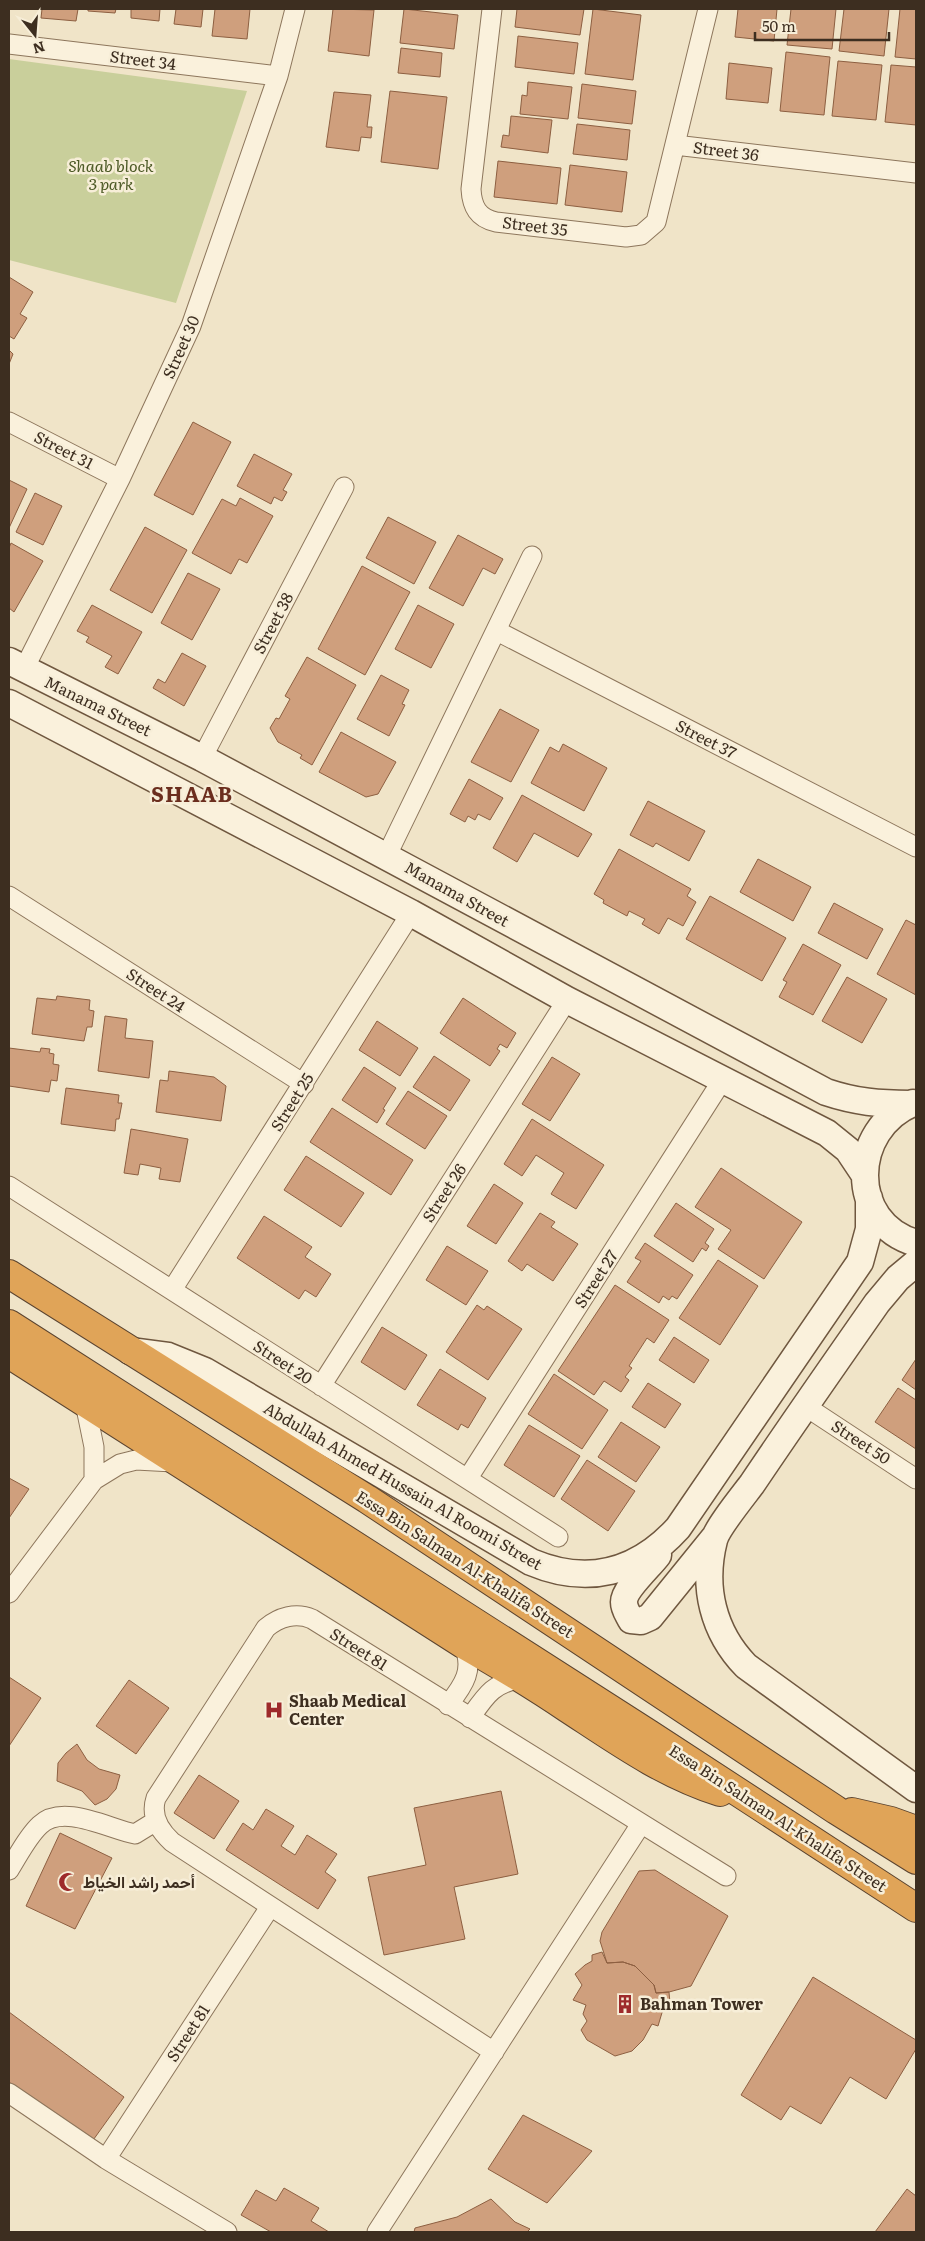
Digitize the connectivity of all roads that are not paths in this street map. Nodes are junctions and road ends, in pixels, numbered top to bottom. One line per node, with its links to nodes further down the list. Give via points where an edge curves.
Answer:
1 (294, 9): 5 (street, Street 30)
2 (492, 9): 6 (street, Street 35, via 471,189 476,210 484,218 626,237 641,235 656,222)
3 (708, 9): 6 (street, Street 36)
4 (9, 44): 5 (street, Street 34)
5 (278, 76): 9 (street, Street 30, via 191,326)
6 (675, 145): 7 (street, Street 36)
7 (916, 173)
8 (9, 422): 9 (street, Street 31)
9 (120, 479): 13 (street, Street 30)
10 (344, 487): 15 (street, Street 38)
11 (532, 556): 12 (street)
12 (497, 630): 19 (street, Street 37); 20 (street)
13 (16, 665): 15 (street, Manama Street)
14 (9, 703): 18 (street)
15 (202, 758): 16 (street, Manama Street)
16 (266, 793): 17 (street, Manama Street); 18 (street, via 270,808 262,822)
17 (326, 824): 20 (street, Manama Street); 21 (street, via 310,826 301,839)
18 (247, 827): 21 (street)
19 (916, 847)
20 (387, 855): 27 (street, Manama Street)
21 (303, 856): 23 (street)
22 (9, 896): 26 (street, Street 24)
23 (411, 913): 24 (street); 26 (street, Street 25)
24 (567, 1000): 25 (street); 41 (street, Street 26)
25 (723, 1079): 29 (street); 45 (street, Street 27)
26 (304, 1084): 36 (street, Street 25)
27 (826, 1092): 28 (street, Manama Street, via 874,1104); 29 (street, via 826,1107 822,1113)
28 (914, 1103): 31 (street, Abdullah Ahmed Hussain Al Roomi Street, via 892,1116 877,1132 868,1152)
29 (804, 1121): 31 (street, via 842,1144)
30 (9, 1186): 36 (street, Street 20)
31 (867, 1186): 32 (street, via 876,1212 885,1225); 35 (street, Abdullah Ahmed Hussain Al Roomi Street, via 869,1229 864,1252)
32 (916, 1243)
33 (916, 1263): 37 (street)
34 (9, 1274): 39 (highway, Essa Bin Salman Al-Khalifa Street)
35 (850, 1278): 37 (street, via 862,1275 874,1280 879,1291); 50 (street, Abdullah Ahmed Hussain Al Roomi Street, via 678,1528)
36 (172, 1290): 41 (street, Street 20)
37 (876, 1303): 43 (street)
38 (9, 1324): 57 (highway, Essa Bin Salman Al-Khalifa Street)
39 (129, 1350): 50 (street, Abdullah Ahmed Hussain Al Roomi Street, via 168,1356 205,1372 546,1568 576,1574 606,1572 635,1562); 58 (highway, Essa Bin Salman Al-Khalifa Street, via 368,1499)
40 (9, 1354): 42 (highway)
41 (321, 1386): 45 (street, Street 20)
42 (85, 1403): 44 (highway); 47 (street, via 94,1447)
43 (806, 1406): 46 (street, Street 50); 49 (street)
44 (177, 1462): 47 (street, via 128,1462 106,1470); 52 (highway)
45 (468, 1478): 48 (street, Street 20)
46 (916, 1478)
47 (94, 1480): 51 (street)
48 (558, 1537)
49 (714, 1538): 50 (street, via 650,1617 632,1620 625,1610 624,1600); 56 (street, via 709,1586 723,1636 734,1654 763,1679)
50 (664, 1543)
51 (9, 1593)
52 (463, 1644): 53 (highway); 54 (street, via 468,1670 463,1686)
53 (522, 1678): 55 (street, via 492,1689); 57 (highway, via 665,1770 701,1786)
54 (448, 1705): 55 (street, Street 81); 59 (street, Street 81, via 312,1619 301,1616 279,1619 266,1628 159,1793 154,1803)
55 (470, 1718): 60 (street, Street 81)
56 (916, 1788)
57 (748, 1798): 65 (highway, Essa Bin Salman Al-Khalifa Street)
58 (836, 1810): 61 (highway, via 891,1821); 62 (highway, Essa Bin Salman Al-Khalifa Street)
59 (156, 1821): 63 (street, via 136,1834 80,1817 55,1817 39,1826); 66 (street, via 172,1842)
60 (641, 1824): 64 (street, Street 81); 69 (street)
61 (916, 1830)
62 (916, 1860)
63 (9, 1870)
64 (726, 1876)
65 (884, 1887): 67 (highway, Essa Bin Salman Al-Khalifa Street); 68 (highway)
66 (270, 1907): 69 (street); 71 (street, Street 81)
67 (916, 1908)
68 (916, 1926)
69 (494, 2052): 73 (street)
70 (9, 2093): 71 (street)
71 (106, 2159): 72 (street)
72 (227, 2232)
73 (377, 2232)

